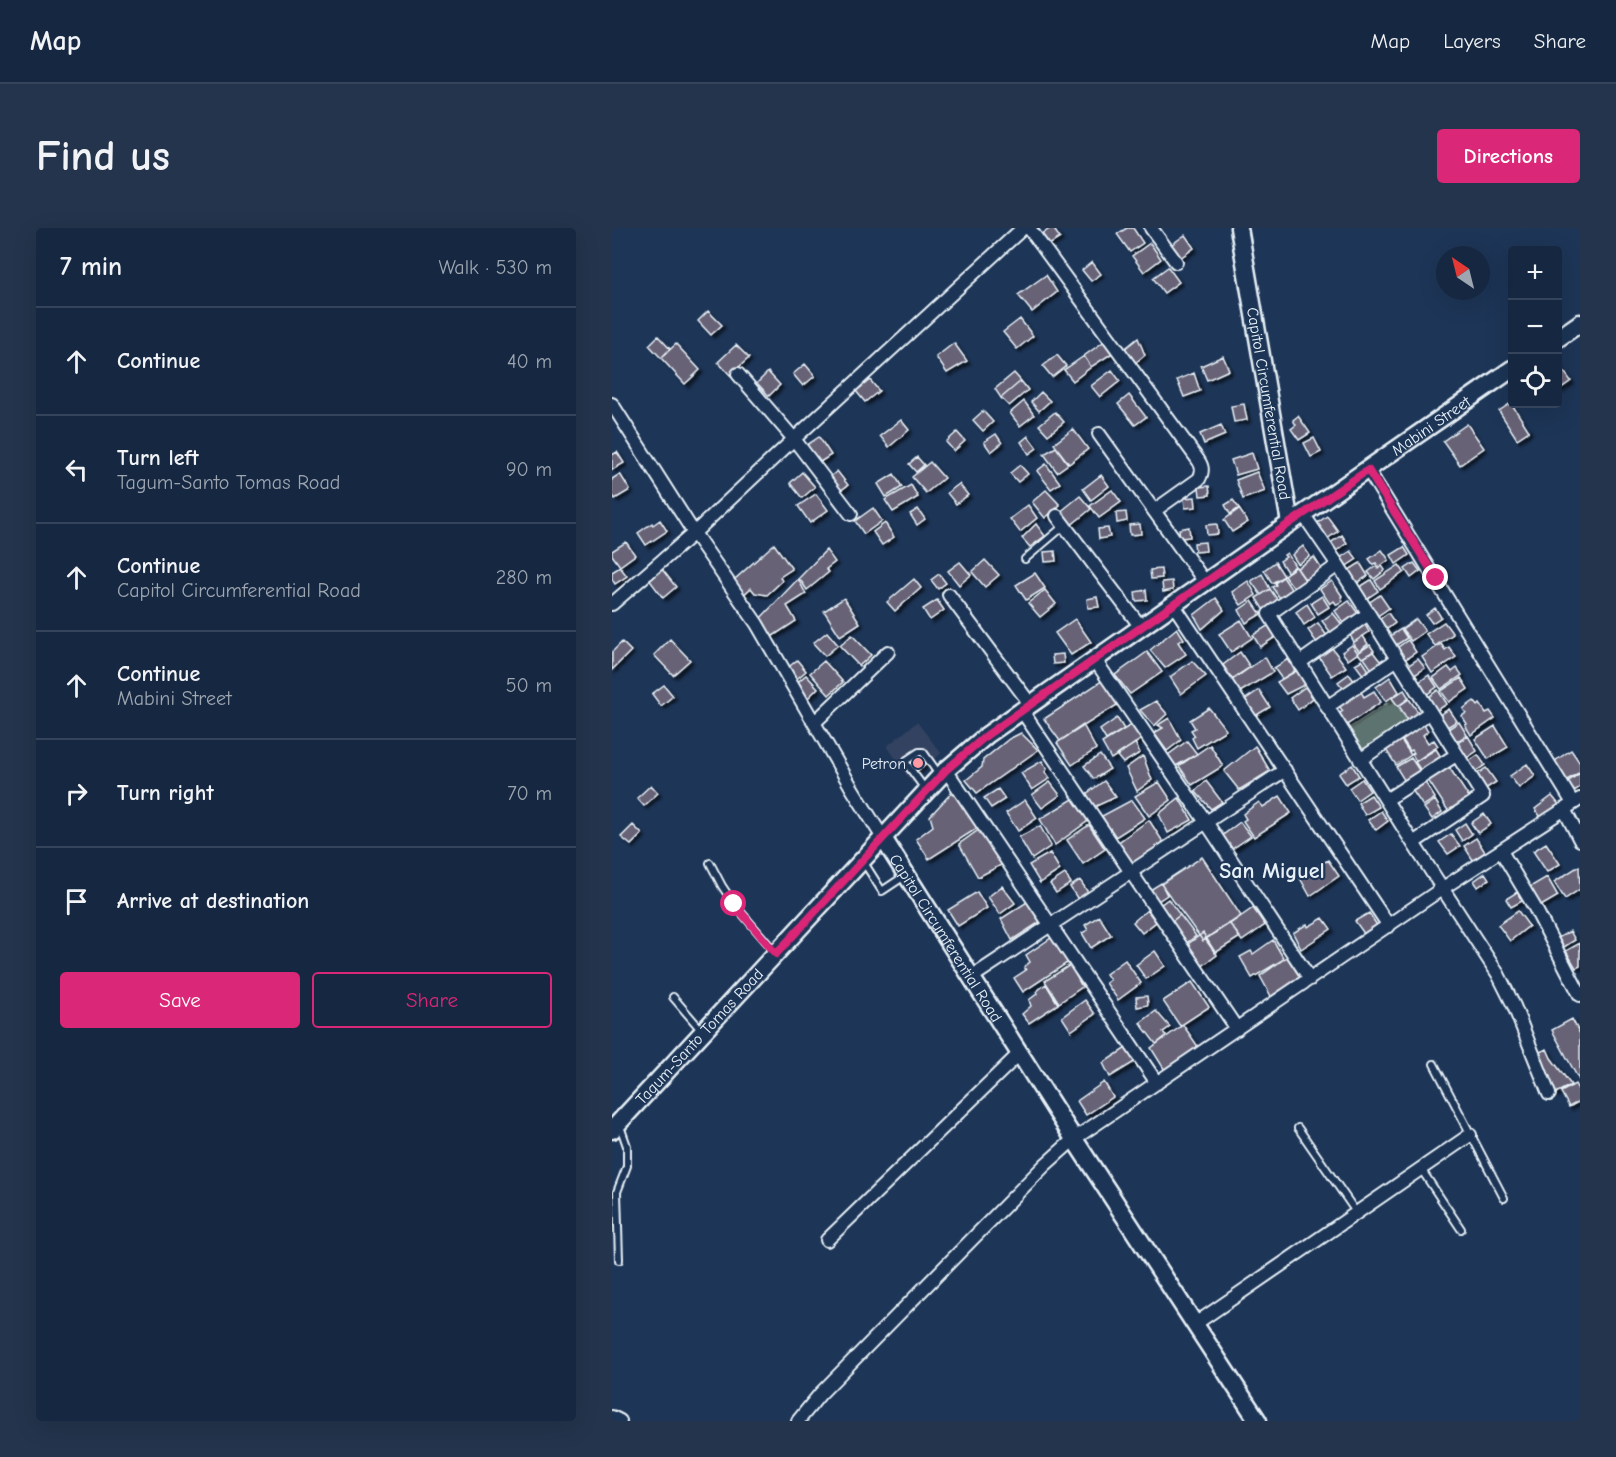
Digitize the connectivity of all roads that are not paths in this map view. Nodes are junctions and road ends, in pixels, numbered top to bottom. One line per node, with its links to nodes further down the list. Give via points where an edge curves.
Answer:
1 (1023, 228): 12 (street)
2 (1029, 228): 14 (street, via 1203,468 1200,479)
3 (1150, 228): 5 (street)
4 (1239, 228): 16 (main road, Capitol Circumferential Road)
5 (1176, 262)
6 (1580, 323): 7 (main road)
7 (1562, 336)
8 (1508, 372): 13 (main road, Mabini Street)
9 (738, 374): 12 (street)
10 (612, 405): 18 (street)
11 (1099, 434): 14 (street)
12 (794, 439): 15 (street); 18 (street)
13 (1368, 470): 16 (main road, Mabini Street); 41 (street)
14 (1154, 511): 21 (street)
15 (851, 514)
16 (1296, 518): 20 (street); 21 (main road, Capitol Circumferential Road)
17 (1061, 520): 19 (lane); 26 (street)
18 (694, 533): 23 (street); 34 (street, via 757,624)
19 (1025, 559)
20 (1338, 565): 25 (street); 30 (street, via 1269,614)
21 (1205, 582): 24 (main road, Capitol Circumferential Road)
22 (949, 595): 32 (street)
23 (612, 604)
24 (1173, 604): 26 (main road, Capitol Circumferential Road); 37 (street)
25 (1368, 614): 29 (street); 30 (street)
26 (1141, 627): 28 (main road, Capitol Circumferential Road)
27 (888, 652): 34 (street)
28 (1095, 660): 32 (main road, Capitol Circumferential Road); 42 (street)
29 (1396, 660): 31 (street); 33 (street)
30 (1299, 663): 31 (street)
31 (1327, 707): 36 (street)
32 (1026, 708): 38 (main road, Capitol Circumferential Road); 49 (street)
33 (1429, 713): 35 (street); 36 (street)
34 (814, 723): 43 (street)
35 (1456, 755): 40 (street); 45 (street, via 1483,796)
36 (1360, 760): 40 (street)
37 (1285, 770): 42 (street); 53 (street)
38 (943, 773): 39 (main road, Capitol Circumferential Road); 39 (lane, via 922,752 907,760); 52 (street)
39 (926, 791): 43 (main road, Capitol Circumferential Road)
40 (1386, 800): 45 (street)
41 (1572, 804): 44 (street); 46 (street)
42 (1206, 822): 49 (street); 56 (street)
43 (883, 838): 47 (main road, Tagum-Santo Tomas Road); 50 (main road, Capitol Circumferential Road)
44 (1580, 840)
45 (1413, 843): 51 (street)
46 (1501, 851): 51 (street); 57 (street)
47 (862, 860): 50 (lane, via 882,891); 54 (main road, Tagum-Santo Tomas Road)
48 (710, 863): 54 (lane, via 734,904)
49 (1131, 872): 52 (street); 59 (street)
50 (906, 875): 55 (main road, Capitol Circumferential Road)
51 (1443, 888): 53 (street); 64 (street, via 1498,974)
52 (1051, 925): 55 (street); 63 (street)
53 (1389, 926): 56 (street)
54 (776, 954): 60 (main road, Tagum-Santo Tomas Road)
55 (972, 978): 61 (main road, Capitol Circumferential Road)
56 (1310, 979): 59 (street)
57 (1580, 995)
58 (674, 997): 60 (lane)
59 (1237, 1029): 63 (street)
60 (704, 1032): 65 (main road, Tagum-Santo Tomas Road)
61 (1020, 1053): 68 (main road, Capitol Circumferential Road); 73 (street)
62 (1434, 1064): 67 (lane)
63 (1157, 1083): 68 (street)
64 (1549, 1094)
65 (615, 1126): 74 (lane, via 627,1146 627,1166 617,1192)
66 (1298, 1128): 71 (lane)
67 (1470, 1135): 69 (street); 70 (lane)
68 (1074, 1139): 75 (main road, Capitol Circumferential Road); 78 (street, via 1044,1165)
69 (1421, 1168): 71 (street); 72 (lane)
70 (1504, 1198)
71 (1356, 1212): 75 (street)
72 (1461, 1229)
73 (827, 1240)
74 (619, 1260)
75 (1195, 1324): 79 (main road, Capitol Circumferential Road)
76 (612, 1417): 77 (street)
77 (620, 1421)
78 (798, 1421)
79 (1258, 1421)

